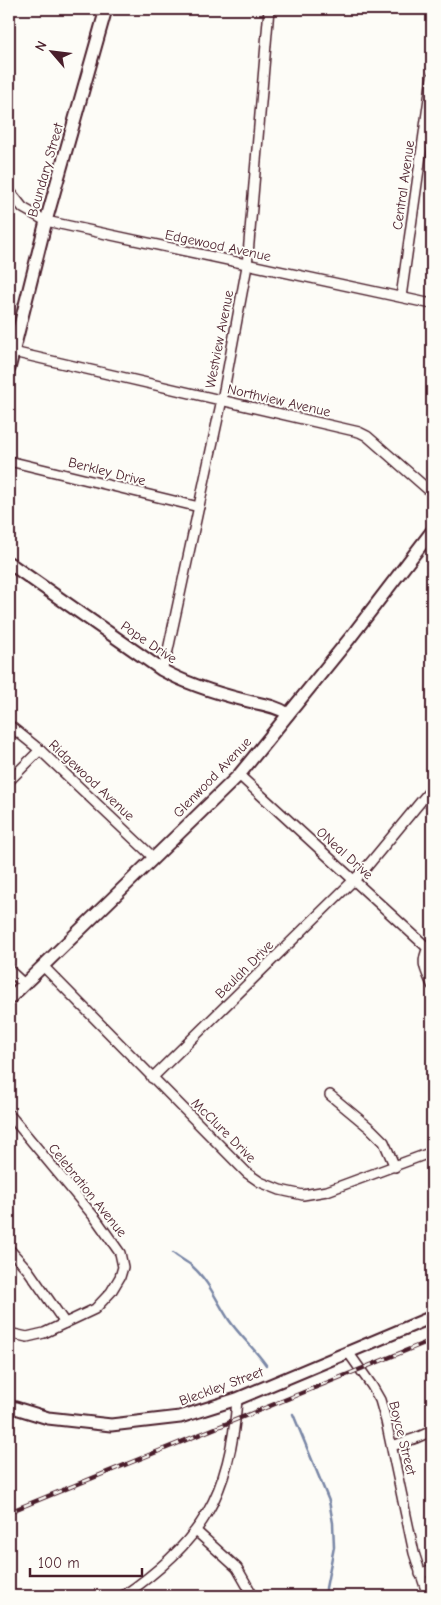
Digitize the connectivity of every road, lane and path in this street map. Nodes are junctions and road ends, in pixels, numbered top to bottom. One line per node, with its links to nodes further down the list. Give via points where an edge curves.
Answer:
1 (106, 9): 5 (street, Boundary Street)
2 (269, 9): 6 (street, Westview Avenue)
3 (432, 77): 7 (street, Central Avenue)
4 (9, 190): 5 (street, Edgewood Avenue, via 23,208)
5 (46, 221): 6 (street, Edgewood Avenue); 9 (street, Boundary Street)
6 (247, 266): 7 (street, Edgewood Avenue); 11 (street, Westview Avenue)
7 (401, 297): 8 (street, Edgewood Avenue)
8 (432, 304)
9 (13, 352): 10 (street, Boundary Street); 11 (street, Northview Avenue)
10 (9, 369)
11 (222, 400): 13 (street, Northview Avenue, via 359,432 368,436); 14 (street, Westview Avenue)
12 (9, 461): 14 (street, Berkley Drive)
13 (432, 493)
14 (199, 507): 17 (street, Westview Avenue)
15 (432, 532): 18 (street, Glenwood Avenue)
16 (9, 563): 17 (street, Pope Drive)
17 (162, 670): 18 (street, Pope Drive, via 186,682 279,708)
18 (288, 714): 21 (street, Glenwood Avenue)
19 (9, 725): 20 (street, Ridgewood Avenue)
20 (40, 750): 22 (street); 24 (street, Ridgewood Avenue)
21 (239, 775): 24 (street, Glenwood Avenue); 25 (street, ONeal Drive)
22 (9, 781)
23 (432, 788): 25 (street, Beulah Drive)
24 (154, 858): 27 (street, Glenwood Avenue)
25 (354, 879): 26 (street, ONeal Drive); 32 (street, Beulah Drive)
26 (430, 950): 30 (street, via 423,956 423,962)
27 (43, 966): 29 (street, Glenwood Avenue); 32 (street, McClure Drive)
28 (9, 970): 29 (street)
29 (24, 984): 31 (street, Glenwood Avenue)
30 (432, 985)
31 (9, 999)
32 (152, 1078): 36 (street, McClure Drive, via 247,1173 280,1190 303,1195 328,1191)
33 (330, 1094): 36 (street, via 384,1142)
34 (9, 1114): 39 (street, Celebration Avenue, via 120,1253 123,1267 111,1292 94,1309)
35 (432, 1152): 36 (street, McClure Drive)
36 (395, 1167)
37 (9, 1249): 39 (street)
38 (432, 1317): 41 (street, Bleckley Street)
39 (65, 1323): 40 (street, Celebration Avenue, via 27,1337)
40 (9, 1334)
41 (348, 1352): 42 (street, Bleckley Street); 45 (street, Boyce Street, via 380,1400)
42 (237, 1399): 43 (street, Bleckley Street, via 180,1417 111,1426 48,1418); 46 (street, via 230,1456 211,1508)
43 (9, 1406)
44 (432, 1431): 45 (street)
45 (392, 1446): 48 (street, Boyce Street)
46 (196, 1531): 49 (street, via 166,1564); 50 (street, via 238,1568)
47 (432, 1569): 48 (street)
48 (420, 1574): 51 (street, Boyce Street)
49 (123, 1596)
50 (253, 1596)
51 (428, 1596)

